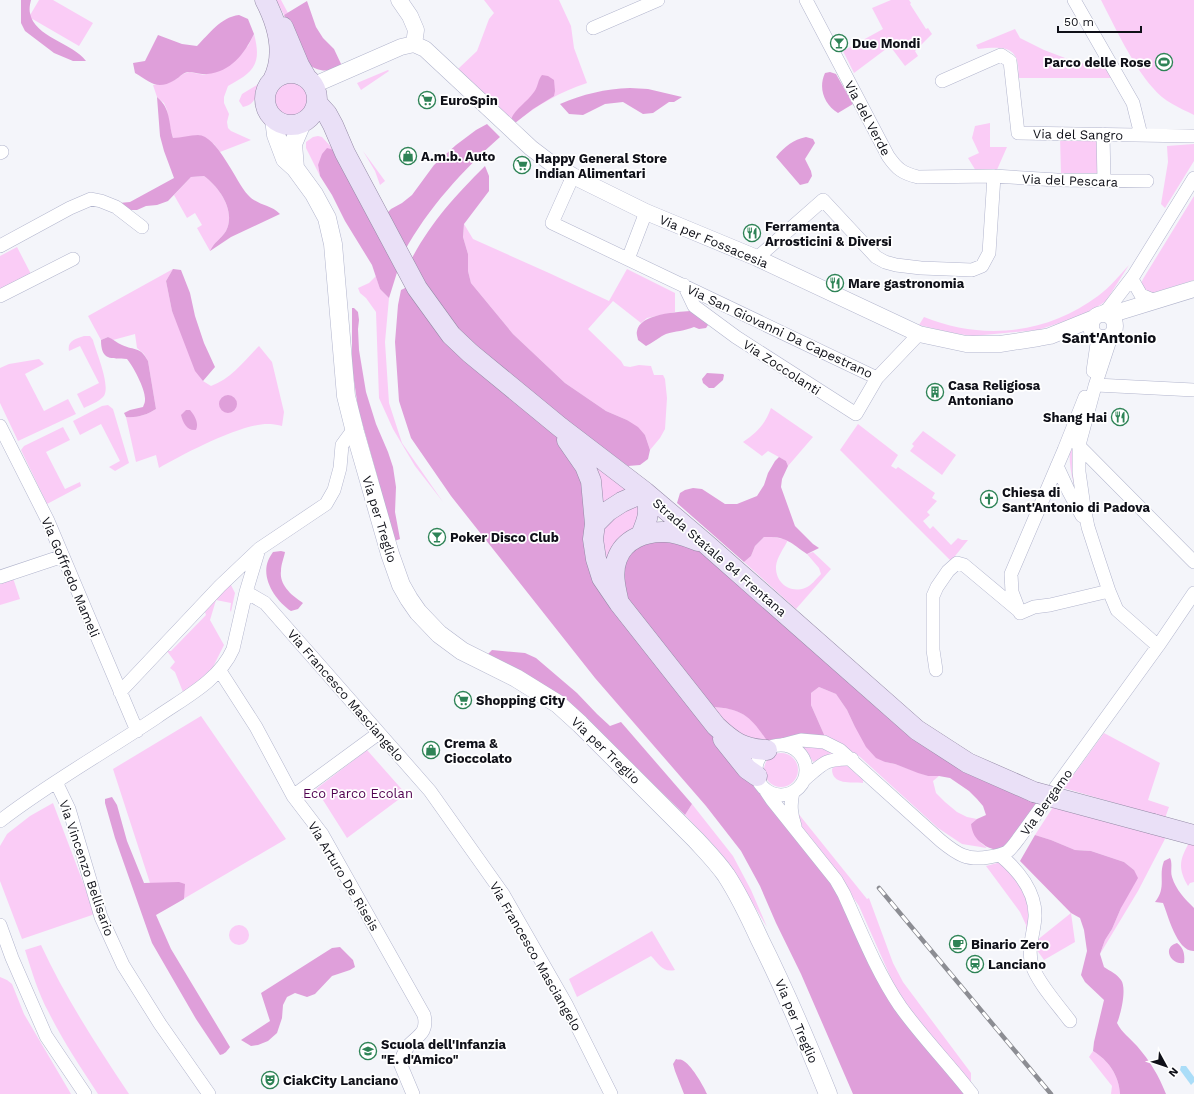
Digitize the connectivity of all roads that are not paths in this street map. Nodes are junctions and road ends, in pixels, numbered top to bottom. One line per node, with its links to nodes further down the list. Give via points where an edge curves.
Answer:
1 (399, 0): 7 (street, via 416,30)
2 (658, 0): 6 (street)
3 (806, 0): 17 (street, Via del Verde, via 895,167 905,174 918,177)
4 (1074, 0): 13 (street, via 1133,103)
5 (268, 5): 8 (main road, Strada Statale 84 Frentana, via 277,29 280,55); 10 (main road, Strada Statale 84 Frentana, via 286,34 299,65)
6 (593, 28)
7 (407, 46): 10 (street, via 333,76); 16 (street, Via per Fossacesia, via 425,49 531,148)
8 (273, 80): 10 (main road, via 295,72); 11 (main road, via 265,94 265,103)
9 (942, 81): 12 (street, Via del Sangro, via 1001,55 1010,61 1018,133)
10 (309, 102): 11 (main road, via 296,125 284,124); 15 (main road, via 294,144); 38 (main road, Strada Statale 84 Frentana, via 327,114 417,288 443,325 470,354)
11 (274, 118): 15 (main road, Via per Treglio, via 274,131 285,159)
12 (1103, 134): 13 (street, Via del Sangro); 19 (street)
13 (1141, 135): 14 (street, Via del Sangro)
14 (1194, 136)
15 (295, 168): 39 (main road, Via per Treglio, via 322,206 333,244 346,396)
16 (574, 176): 21 (street, Via per Fossacesia); 25 (street, Via San Giovanni Da Capestrano, via 552,223)
17 (994, 176): 19 (street, Via del Pescara); 24 (street, via 989,253 982,266 972,270 921,268 885,262 876,257 823,200)
18 (1194, 178): 27 (street)
19 (1104, 181): 20 (street, Via del Pescara)
20 (1147, 182)
21 (646, 212): 24 (street, Via per Fossacesia); 25 (street)
22 (142, 227): 23 (street, via 116,207 91,199)
23 (0, 246)
24 (757, 258): 33 (street, Via per Fossacesia)
25 (628, 259): 28 (street, Via San Giovanni Da Capestrano)
26 (73, 260): 30 (street)
27 (1133, 278): 31 (street, via 1141,295); 32 (street, via 1108,308)
28 (684, 285): 34 (street, Via San Giovanni Da Capestrano); 34 (street, Via Zoccolanti, via 694,306 736,337 856,414)
29 (1194, 289): 31 (street, Via per Fossacesia)
30 (0, 296)
31 (1150, 303): 32 (street, Via per Fossacesia, via 1133,314)
32 (1106, 324): 33 (street, Via per Fossacesia, via 1039,338 993,344 966,344); 35 (street); 40 (street)
33 (919, 334): 34 (street, Via San Giovanni Da Capestrano)
34 (877, 378)
35 (1096, 385): 36 (street); 40 (street)
36 (1194, 390)
37 (0, 426): 48 (street, Via Goffredo Mameli, via 48,520)
38 (560, 427): 42 (main road, Strada Statale 84 Frentana); 43 (main road, via 585,466 591,481)
39 (355, 432): 47 (street, via 350,434 342,445 340,468 334,490 326,504); 80 (main road, Via per Treglio, via 390,554 401,584 418,612 439,634 462,650 516,678 558,704 710,855 726,875 748,914)
40 (1074, 442): 41 (street); 44 (street); 49 (street)
41 (1058, 466): 44 (street); 55 (street, via 1010,574 1012,592)
42 (645, 492): 43 (main road, via 617,505); 45 (main road, via 649,508); 46 (main road, Strada Statale 84 Frentana)
43 (595, 524): 54 (main road, via 593,539 596,559 602,578)
44 (1088, 527): 51 (street)
45 (641, 535): 46 (main road, via 667,532); 54 (main road, via 628,544 617,559 614,578)
46 (705, 543): 72 (main road, Strada Statale 84 Frentana, bridge, via 917,730 968,763 1034,792)
47 (259, 549): 52 (street); 59 (street, via 220,586)
48 (63, 556): 50 (street); 59 (street, Via Goffredo Mameli)
49 (1194, 562)
50 (0, 577)
51 (1109, 591): 55 (street, via 1034,607); 56 (street, via 1117,610)
52 (246, 592): 58 (street, via 233,649); 62 (street, Via Francesco Masciangelo, via 265,603)
53 (1194, 593): 56 (street, Via Bergamo)
54 (619, 603): 60 (main road)
55 (1020, 613): 57 (street, via 964,565 957,563 948,571 933,596 933,650)
56 (1158, 646): 73 (street, Via Bergamo, via 1019,838 1008,851)
57 (936, 670)
58 (220, 671): 61 (street, via 200,688); 69 (street, Via Arturo De Riseis, via 256,727)
59 (120, 692): 61 (street, Via Goffredo Mameli)
60 (716, 726): 63 (main road, via 742,746 755,749); 67 (main road, via 747,769)
61 (137, 731): 66 (street)
62 (380, 733): 69 (street); 79 (street, Via Francesco Masciangelo, via 430,791 503,894 566,1004)
63 (774, 747): 64 (street, via 801,740 824,742); 65 (street, via 793,748 802,757 806,768); 67 (street, via 763,754 757,764)
64 (852, 760): 65 (street, via 826,761); 73 (street, via 955,852 967,857)
65 (804, 780): 68 (street)
66 (56, 782): 70 (street); 77 (street, Via Vincenzo Bellisario, via 69,809 101,916 123,965)
67 (761, 782): 68 (street, via 775,794); 71 (street)
68 (793, 792): 71 (street, via 791,812)
69 (294, 796): 78 (street, Via Arturo De Riseis, via 322,834 424,1015 423,1031 406,1050 400,1063)
70 (1, 821)
71 (796, 830): 81 (street, via 842,889 885,982 900,1006)
72 (1194, 836)
73 (1000, 855): 75 (street, via 1022,878 1034,902 1035,917 1030,954 1032,965 1038,978)
74 (0, 925): 76 (street, via 46,1036)
75 (1070, 1021)
76 (85, 1094)
77 (209, 1094)
78 (413, 1094)
79 (611, 1094)
80 (828, 1094)
81 (972, 1094)

